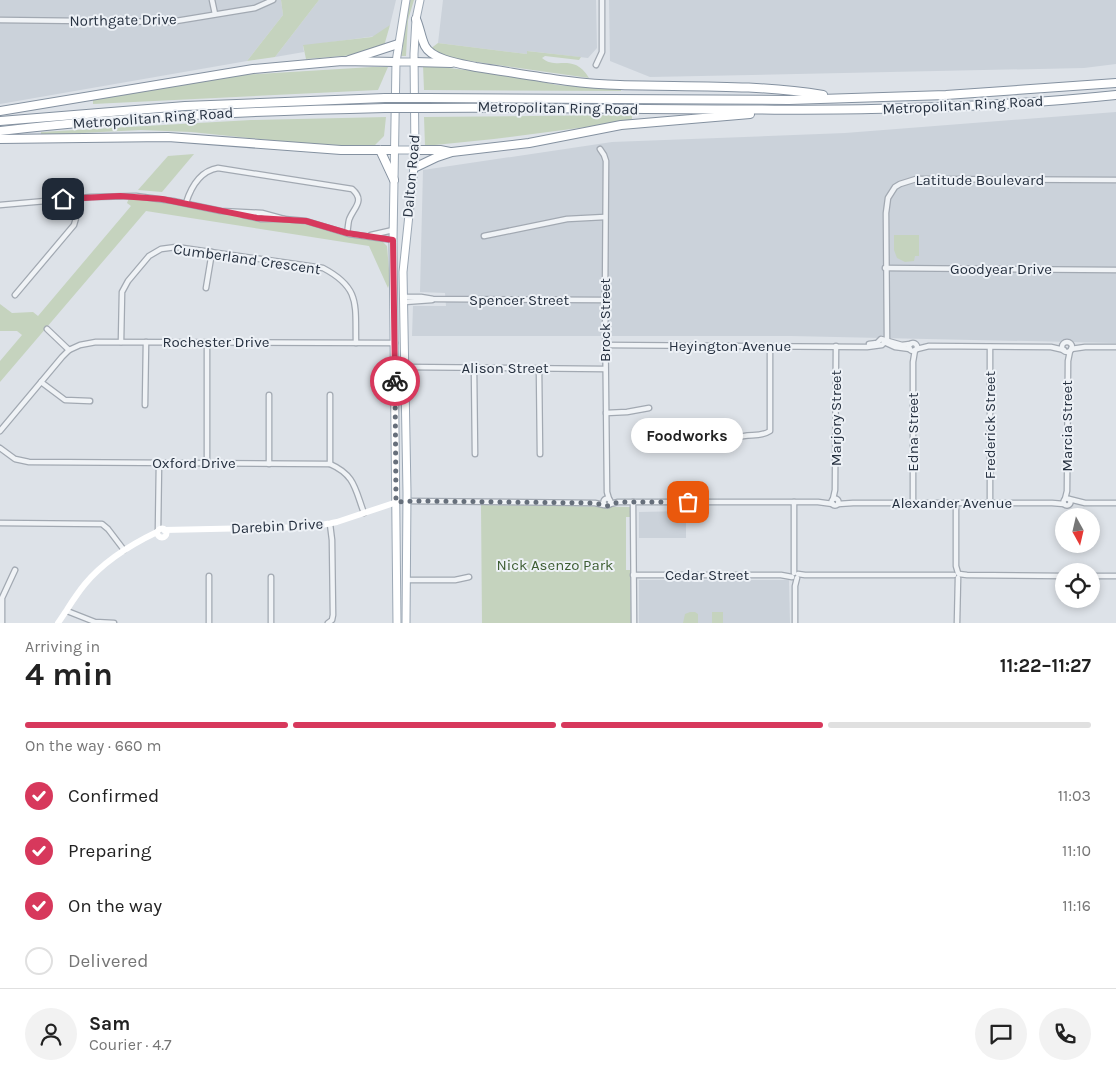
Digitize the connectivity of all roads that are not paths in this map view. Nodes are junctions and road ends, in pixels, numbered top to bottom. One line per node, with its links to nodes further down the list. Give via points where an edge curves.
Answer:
1 (212, 0): 6 (street)
2 (273, 0): 6 (street, Northgate Drive, via 254,8)
3 (406, 0): 9 (main road, Dalton Road)
4 (420, 0): 8 (main road, Dalton Road)
5 (602, 0): 14 (street, via 602,52)
6 (215, 14): 7 (street, Northgate Drive, via 170,22)
7 (0, 20)
8 (416, 20): 12 (main road, Dalton Road); 13 (highway, via 428,50 435,56)
9 (398, 44): 10 (highway); 11 (main road, Dalton Road)
10 (342, 62): 11 (highway); 19 (highway, via 253,69)
11 (396, 62): 12 (main road); 25 (main road, Dalton Road)
12 (414, 62): 13 (highway); 26 (main road, Dalton Road)
13 (458, 63): 17 (highway, via 586,82 751,88)
14 (596, 65)
15 (1116, 83): 17 (highway, Metropolitan Ring Road, via 955,95)
16 (1116, 95): 18 (highway, Metropolitan Ring Road, via 964,106)
17 (842, 98): 20 (highway, Metropolitan Ring Road, bridge, via 385,98 185,106)
18 (792, 110): 21 (highway, Metropolitan Ring Road, bridge, via 289,110); 27 (highway, via 621,125 529,143)
19 (0, 111)
20 (0, 121)
21 (0, 131)
22 (0, 140): 24 (highway, via 168,137)
23 (600, 149): 34 (street, Brock Street, via 606,161)
24 (380, 150): 25 (highway); 29 (highway)
25 (394, 150): 26 (main road); 29 (main road, Dalton Road)
26 (415, 150): 27 (highway); 28 (main road, Dalton Road)
27 (452, 152): 28 (highway)
28 (414, 168): 46 (main road, Dalton Road, via 405,240)
29 (394, 180): 35 (main road, Dalton Road)
30 (1116, 180): 41 (street, Latitude Boulevard, via 916,179 904,182 891,192 886,206)
31 (74, 198): 32 (street, via 144,197); 33 (street); 44 (street, via 74,225)
32 (186, 203): 36 (street, via 316,223); 36 (street, via 196,182 206,172 218,168 352,189 358,196 358,204 349,219)
33 (0, 205)
34 (605, 217): 38 (street, via 567,219); 47 (street, Brock Street)
35 (393, 230): 37 (street); 39 (main road, Dalton Road)
36 (347, 233): 37 (street)
37 (367, 236): 39 (street)
38 (484, 236)
39 (393, 240): 45 (main road, Dalton Road)
40 (212, 252): 43 (street); 50 (street, Cumberland Crescent, via 176,246 160,249 149,256 122,292); 53 (street, Cumberland Crescent, via 323,268 335,274 352,293 356,306)
41 (885, 268): 42 (street, Goodyear Drive); 49 (street, Latitude Boulevard)
42 (1116, 270)
43 (206, 288)
44 (15, 295)
45 (394, 300): 46 (main road, Spencer Street); 54 (main road, Dalton Road)
46 (404, 300): 47 (street, Spencer Street); 63 (main road, Dalton Road)
47 (604, 300): 55 (street, Brock Street)
48 (48, 329): 62 (street)
49 (884, 341): 57 (street, Heyington Avenue); 60 (street, Heyington Avenue)
50 (121, 342): 51 (street, Rochester Drive); 62 (street, Rochester Drive, via 86,343)
51 (146, 342): 52 (street, Rochester Drive); 71 (street)
52 (207, 342): 53 (street, Rochester Drive); 80 (street)
53 (356, 343): 54 (street, Rochester Drive)
54 (395, 343): 87 (main road, Dalton Road)
55 (605, 345): 56 (street, Heyington Avenue); 66 (street, Brock Street)
56 (770, 346): 57 (street, Heyington Avenue); 75 (street, via 770,431 764,435)
57 (836, 346): 85 (street, Marjory Street)
58 (990, 347): 60 (street, Heyington Avenue); 61 (street, Heyington Avenue); 90 (street, Frederick Street)
59 (1116, 347): 61 (street, Heyington Avenue)
60 (913, 348): 91 (street, Edna Street)
61 (1067, 348): 86 (street, Marcia Street)
62 (70, 350): 67 (street)
63 (405, 367): 64 (street, Alison Street); 83 (main road, Dalton Road)
64 (474, 368): 65 (street, Alison Street); 77 (street)
65 (539, 368): 66 (street, Alison Street); 78 (street)
66 (605, 368): 73 (street, Brock Street)
67 (41, 382): 70 (street, via 65,400); 74 (street)
68 (269, 395): 81 (street)
69 (330, 395): 82 (street)
70 (90, 401)
71 (145, 405)
72 (650, 408): 73 (street)
73 (606, 413): 84 (street, Brock Street)
74 (0, 431)
75 (736, 438)
76 (0, 448): 79 (street, Oxford Drive, via 15,459 29,462)
77 (475, 454)
78 (540, 454)
79 (159, 463): 80 (street, Oxford Drive); 97 (street)
80 (207, 463): 81 (street, Oxford Drive)
81 (269, 464): 82 (street, Oxford Drive)
82 (330, 464): 94 (street, via 343,470 352,480)
83 (407, 501): 84 (street, Alexander Avenue); 87 (main road); 109 (main road, Dalton Road)
84 (607, 501): 88 (street, Alexander Avenue)
85 (835, 501): 89 (street, Alexander Avenue); 91 (street, Alexander Avenue)
86 (1067, 501): 90 (street, Alexander Avenue); 93 (street, Alexander Avenue)
87 (396, 502): 94 (street, Darebin Drive); 118 (main road, Dalton Road)
88 (633, 502): 89 (street, Alexander Avenue); 100 (street)
89 (794, 502): 101 (street)
90 (990, 502): 92 (street, Alexander Avenue)
91 (913, 503): 92 (street, Alexander Avenue)
92 (956, 503): 103 (street)
93 (1116, 503)
94 (364, 513): 96 (street, Darebin Drive)
95 (0, 523): 98 (street, via 102,524)
96 (330, 524): 97 (street, Darebin Drive, via 299,528); 117 (street, via 333,606)
97 (161, 532): 98 (street, Darebin Drive)
98 (124, 550): 110 (street, Darebin Drive, via 90,578)
99 (15, 570): 111 (street, via 2,598)
100 (634, 575): 101 (street, Cedar Street); 120 (street)
101 (795, 575): 103 (street, Cedar Street); 121 (street)
102 (209, 576): 115 (street)
103 (956, 576): 104 (street, Cedar Street); 122 (street)
104 (1055, 576)
105 (1100, 576): 106 (street)
106 (1116, 576)
107 (271, 577): 116 (street)
108 (469, 577): 109 (street)
109 (407, 580): 119 (main road, Dalton Road)
110 (66, 612): 112 (street, Darebin Drive); 113 (street, Darebin Drive); 114 (street, via 93,621)
111 (2, 623)
112 (58, 623)
113 (63, 623)
114 (114, 623)
115 (209, 623)
116 (271, 623)
117 (330, 623)
118 (397, 623)
119 (406, 623)
120 (634, 623)
121 (795, 623)
122 (957, 623)

